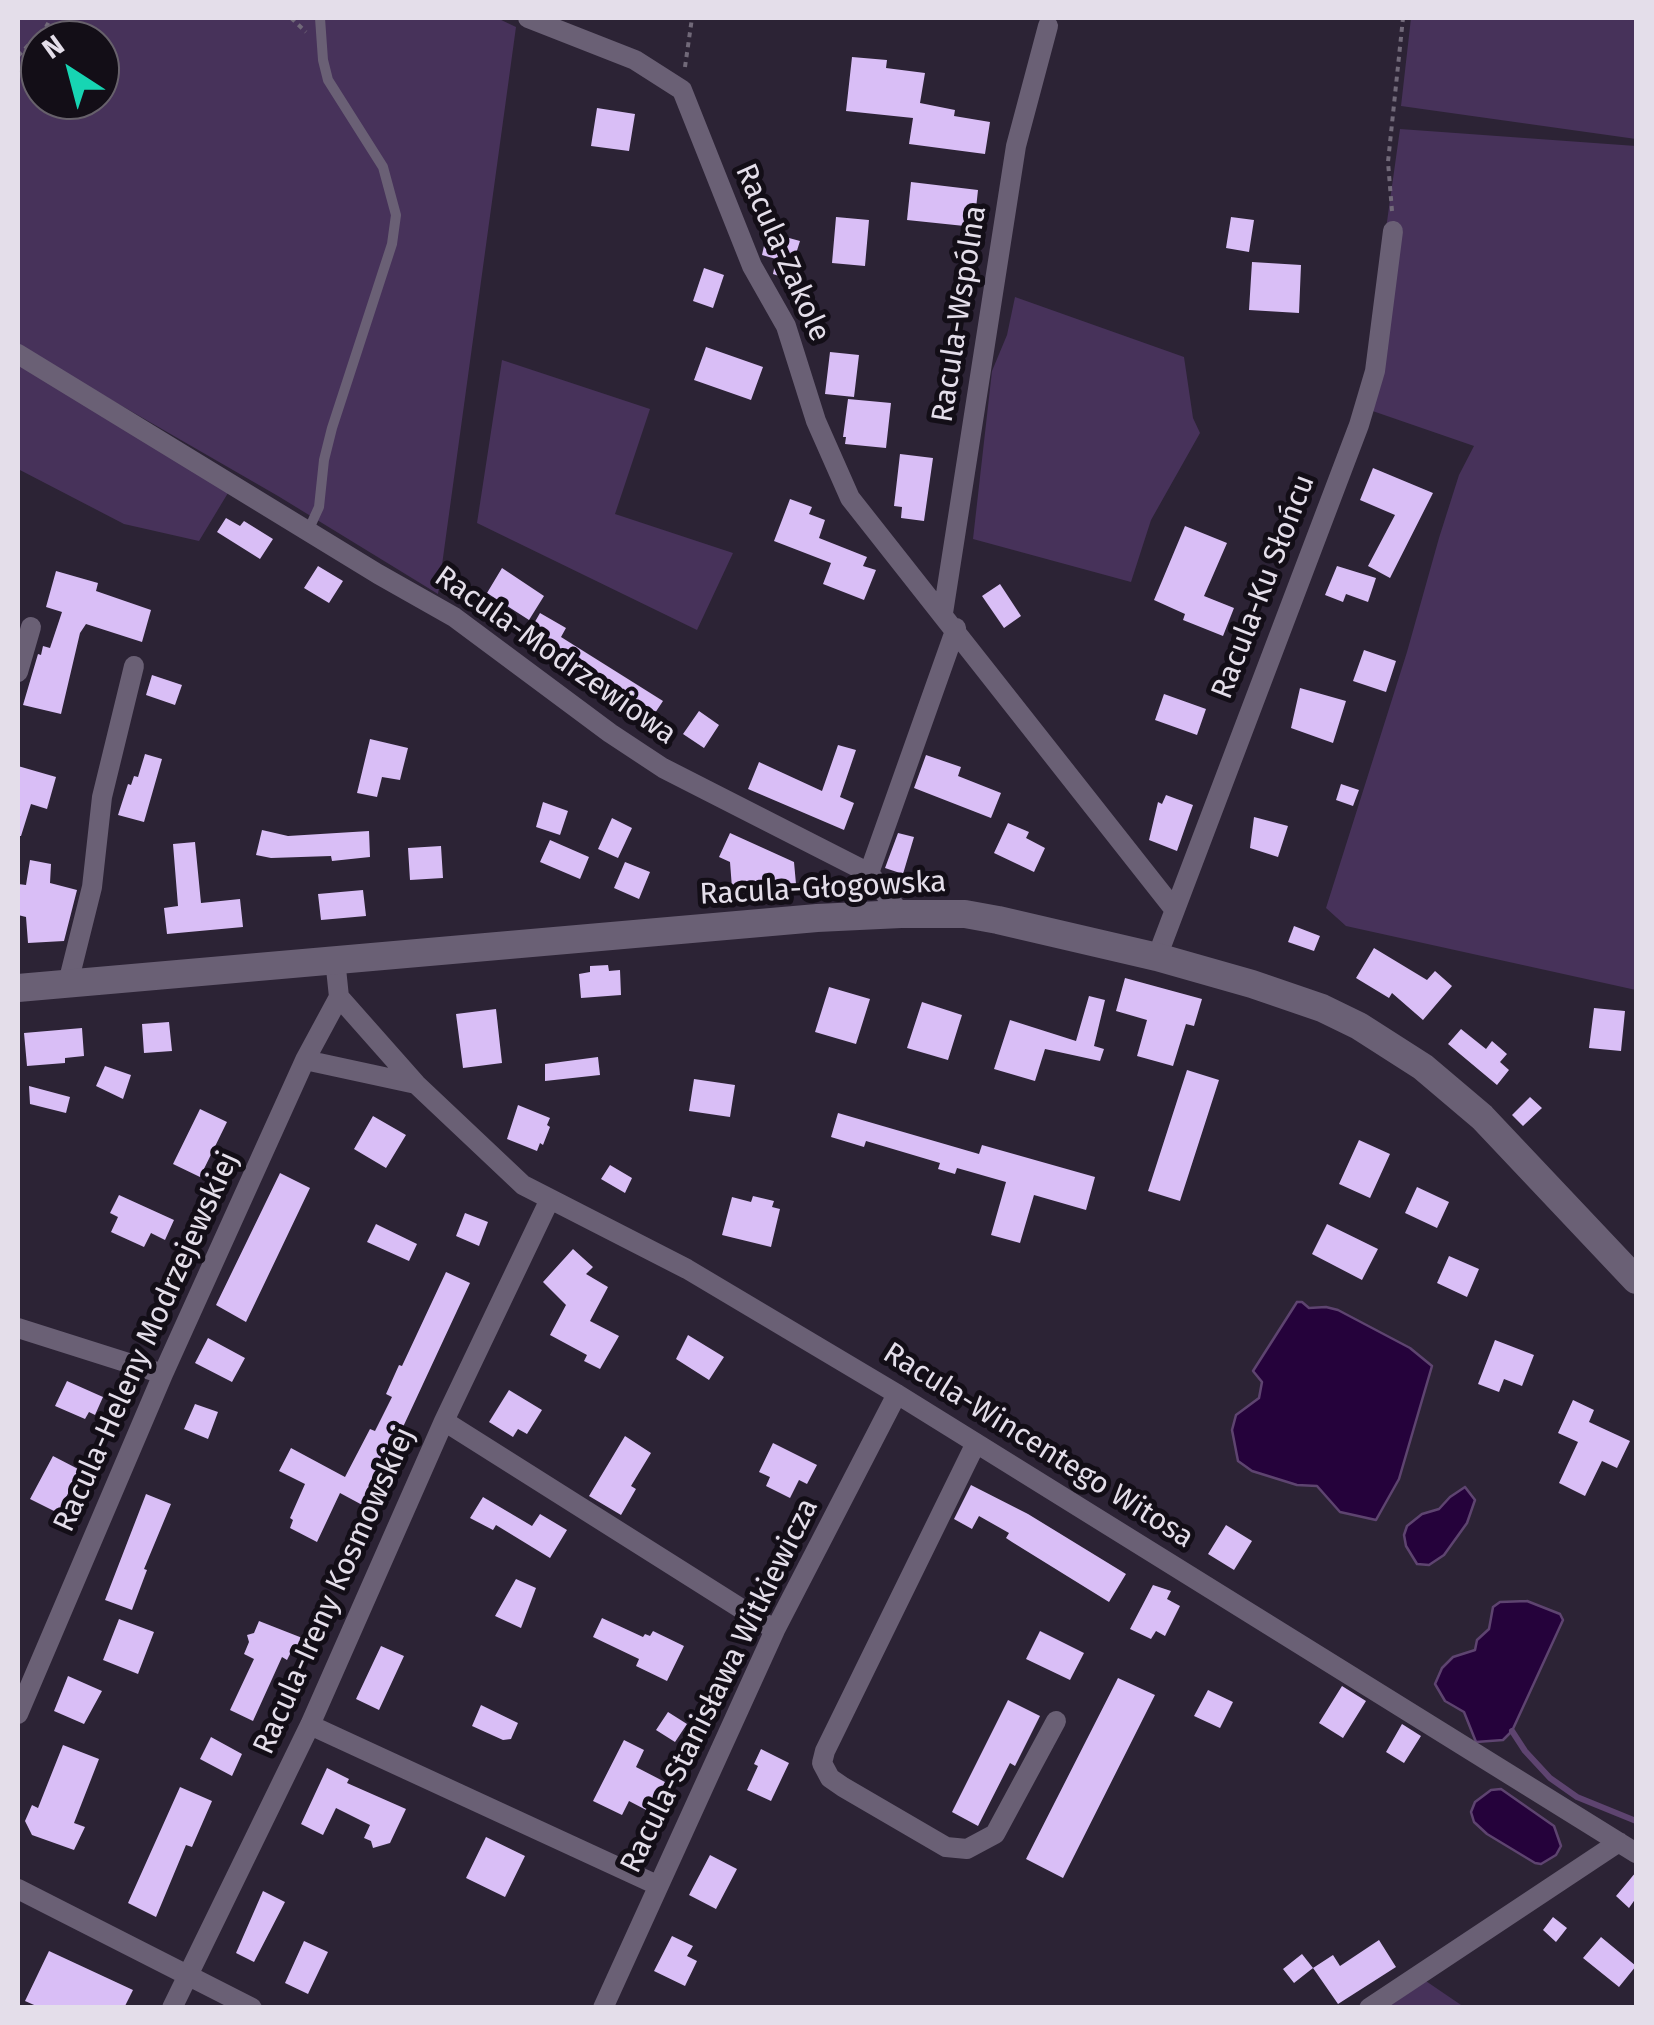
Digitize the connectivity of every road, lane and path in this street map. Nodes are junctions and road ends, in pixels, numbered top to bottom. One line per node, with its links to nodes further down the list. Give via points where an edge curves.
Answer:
1 (51, 18): 7 (path)
2 (320, 18): 11 (lane, via 328,80 383,167 396,215 332,428 320,508)
3 (528, 18): 8 (street, via 635,60)
4 (692, 18): 8 (path)
5 (1402, 18): 9 (path, via 1388,162)
6 (1048, 26): 12 (street, Racula-Wspólna, via 1016,146)
7 (18, 56)
8 (682, 90): 12 (street, Racula-Zakole, via 752,266 786,326 816,422 846,489)
9 (1393, 231): 17 (street, Racula-Ku Słońcu, via 1375,371 1358,425)
10 (18, 354): 11 (street, Racula-Modrzewiowa)
11 (308, 532): 16 (street, Racula-Modrzewiowa, via 454,617 663,768)
12 (949, 621): 16 (street); 17 (street, Racula-Zakole)
13 (31, 627): 15 (street)
14 (134, 666): 21 (street)
15 (18, 672)
16 (869, 873): 18 (street, Racula-Modrzewiowa)
17 (1174, 909): 19 (street, Racula-Ku Słońcu)
18 (900, 914): 19 (street, Racula-Głogowska, via 965,914); 20 (street, Racula-Głogowska)
19 (1157, 957): 27 (street, Racula-Głogowska, via 1322,1008 1392,1044 1482,1117)
20 (335, 959): 21 (street, Racula-Głogowska); 23 (street)
21 (68, 984): 22 (street, Racula-Głogowska)
22 (18, 988)
23 (339, 998): 24 (street, Racula-Heleny Modrzejewskiej); 25 (street, Racula-Wincentego Witosa)
24 (305, 1060): 25 (street); 29 (street, Racula-Heleny Modrzejewskiej)
25 (416, 1084): 26 (street, Racula-Wincentego Witosa, via 522,1185)
26 (550, 1198): 30 (street, Racula-Wincentego Witosa, via 687,1269); 31 (street, Racula-Ireny Kosmowskiej)
27 (1636, 1280)
28 (18, 1328): 29 (street)
29 (163, 1374): 34 (street, Racula-Heleny Modrzejewskiej)
30 (898, 1394): 32 (street, Racula-Wincentego Witosa); 33 (street, Racula-Stanisława Witkiewicza)
31 (444, 1421): 33 (street); 36 (street, Racula-Ireny Kosmowskiej)
32 (976, 1442): 35 (street, via 822,1763 830,1778 859,1797 946,1848 968,1849 995,1834); 37 (street, Racula-Wincentego Witosa)
33 (774, 1630): 38 (street, Racula-Stanisława Witkiewicza)
34 (18, 1714)
35 (1056, 1720)
36 (310, 1724): 38 (street); 40 (street, Racula-Ireny Kosmowskiej)
37 (1628, 1848): 44 (street)
38 (657, 1885): 43 (street, Racula-Stanisława Witkiewicza)
39 (18, 1889): 40 (street)
40 (189, 1975): 41 (street, Racula-Ireny Kosmowskiej); 42 (street)
41 (172, 2008)
42 (252, 2008)
43 (603, 2008)
44 (1369, 2008)

